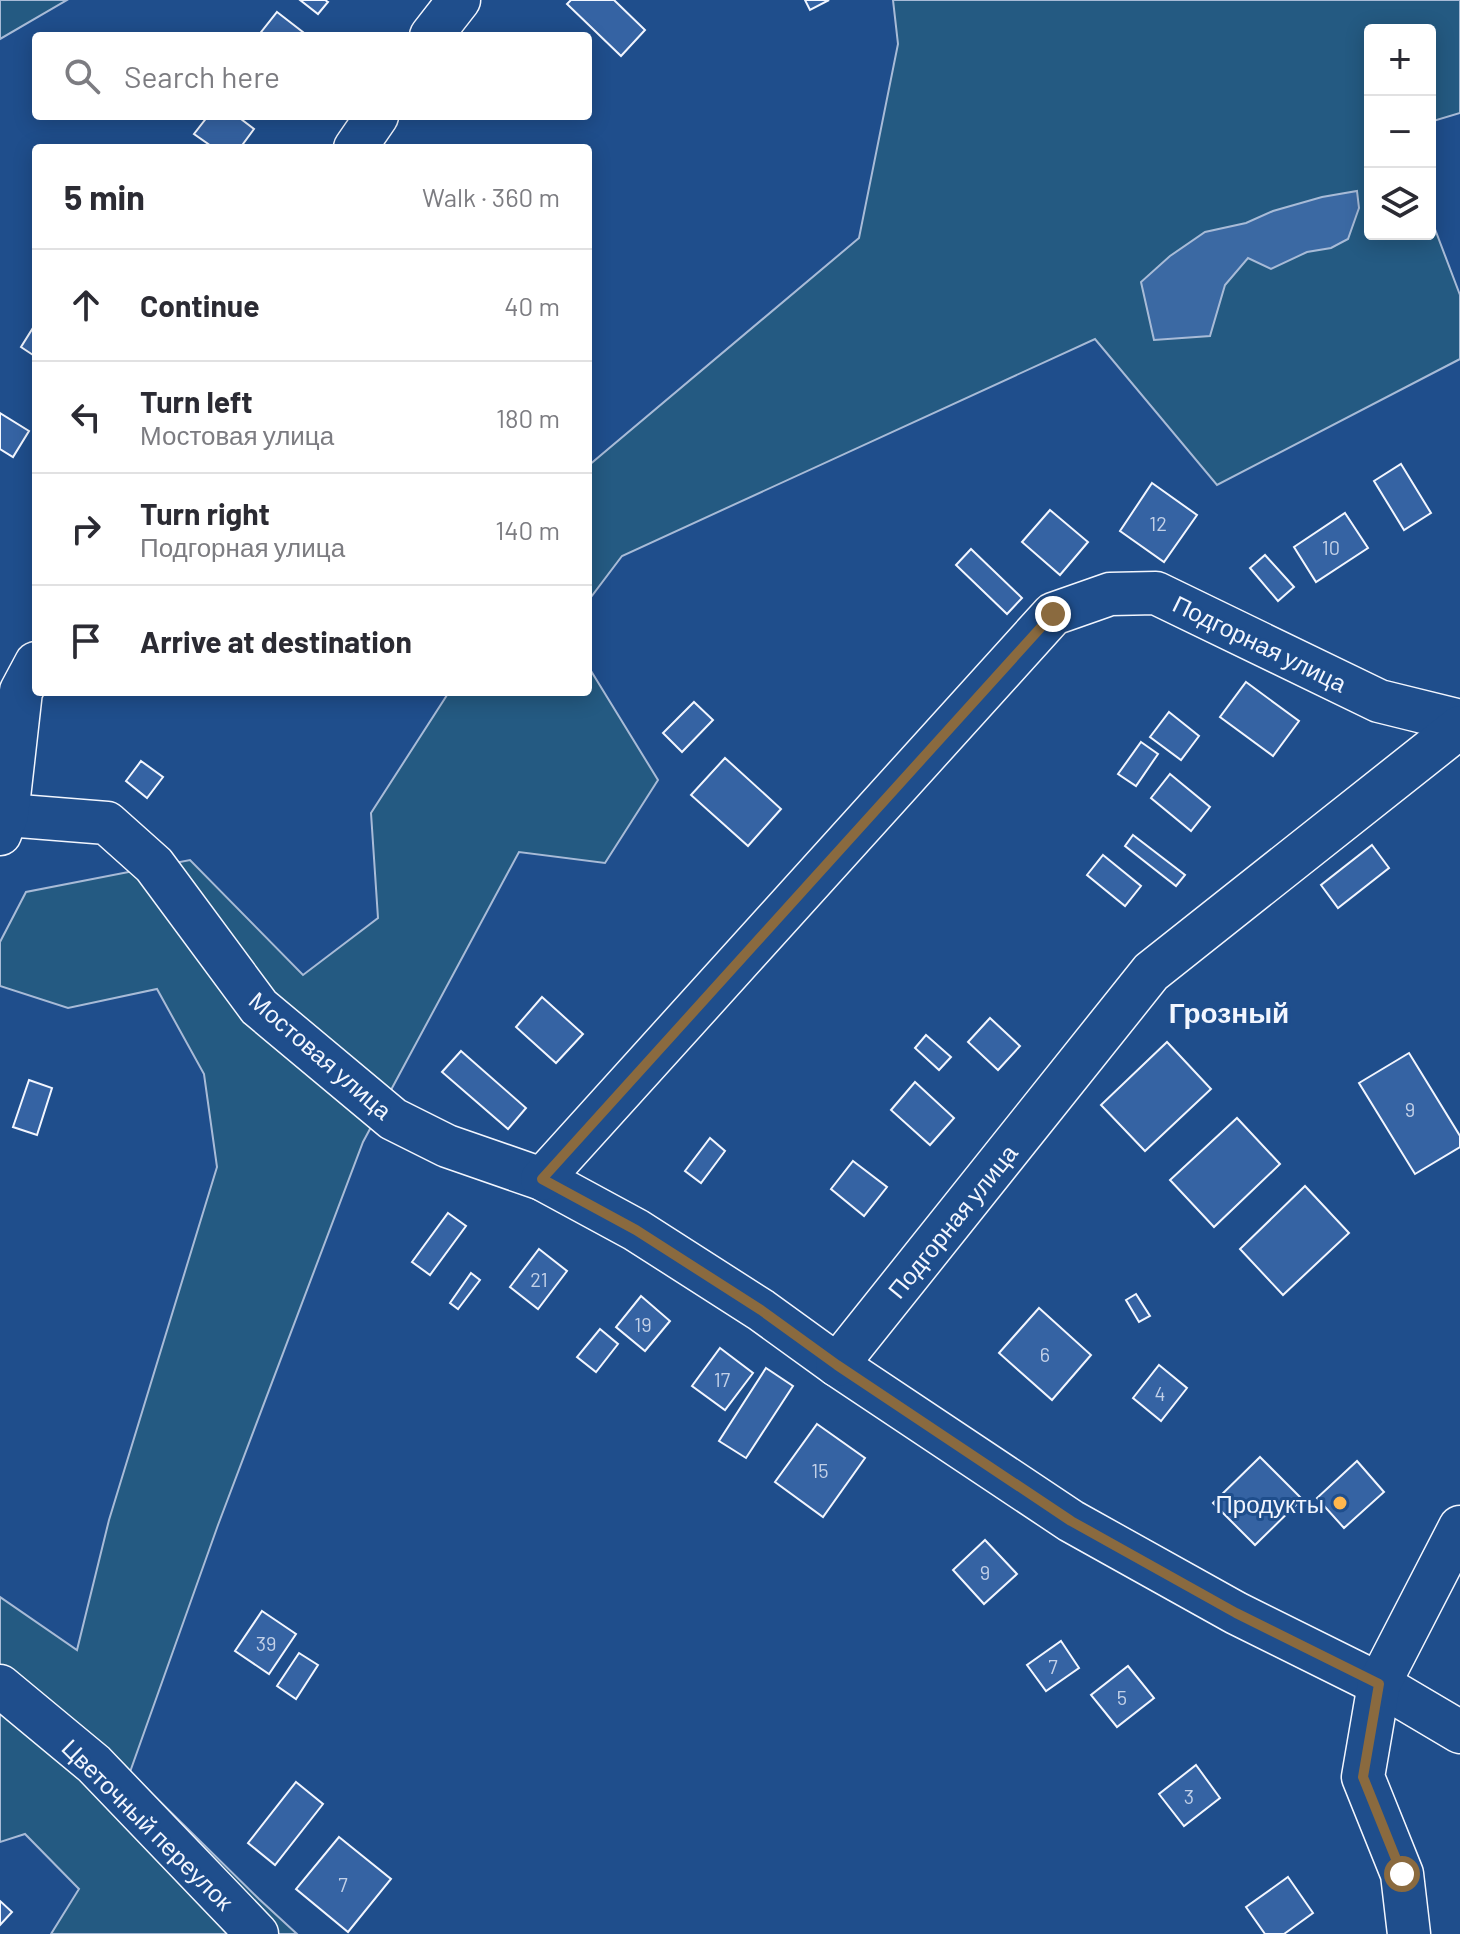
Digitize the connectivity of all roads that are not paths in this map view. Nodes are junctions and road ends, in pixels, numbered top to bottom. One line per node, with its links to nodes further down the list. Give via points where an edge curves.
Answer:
1 (459, 0): 2 (street)
2 (434, 32)
3 (374, 120): 4 (street)
4 (358, 144)
5 (32, 670): 7 (street, via 21,691)
6 (1460, 724): 8 (street, Подгорная улица, via 1379,701 1156,593 1110,594 1053,614); 9 (street, Подгорная улица, via 1151,972)
7 (3, 825): 8 (street, Мостовая улица, via 107,823 154,865 259,1007 393,1119 447,1146)
8 (542, 1179): 9 (street, Мостовая улица, via 636,1230)
9 (837, 1365): 11 (street, Мостовая улица, via 1071,1521 1236,1613)
10 (1460, 1527): 11 (street)
11 (1379, 1684): 13 (street, Мостовая улица); 15 (street, via 1363,1777 1402,1874)
12 (0, 1686): 14 (street, Цветочный переулок, via 94,1764)
13 (1460, 1732)
14 (257, 1934)
15 (1409, 1934)

